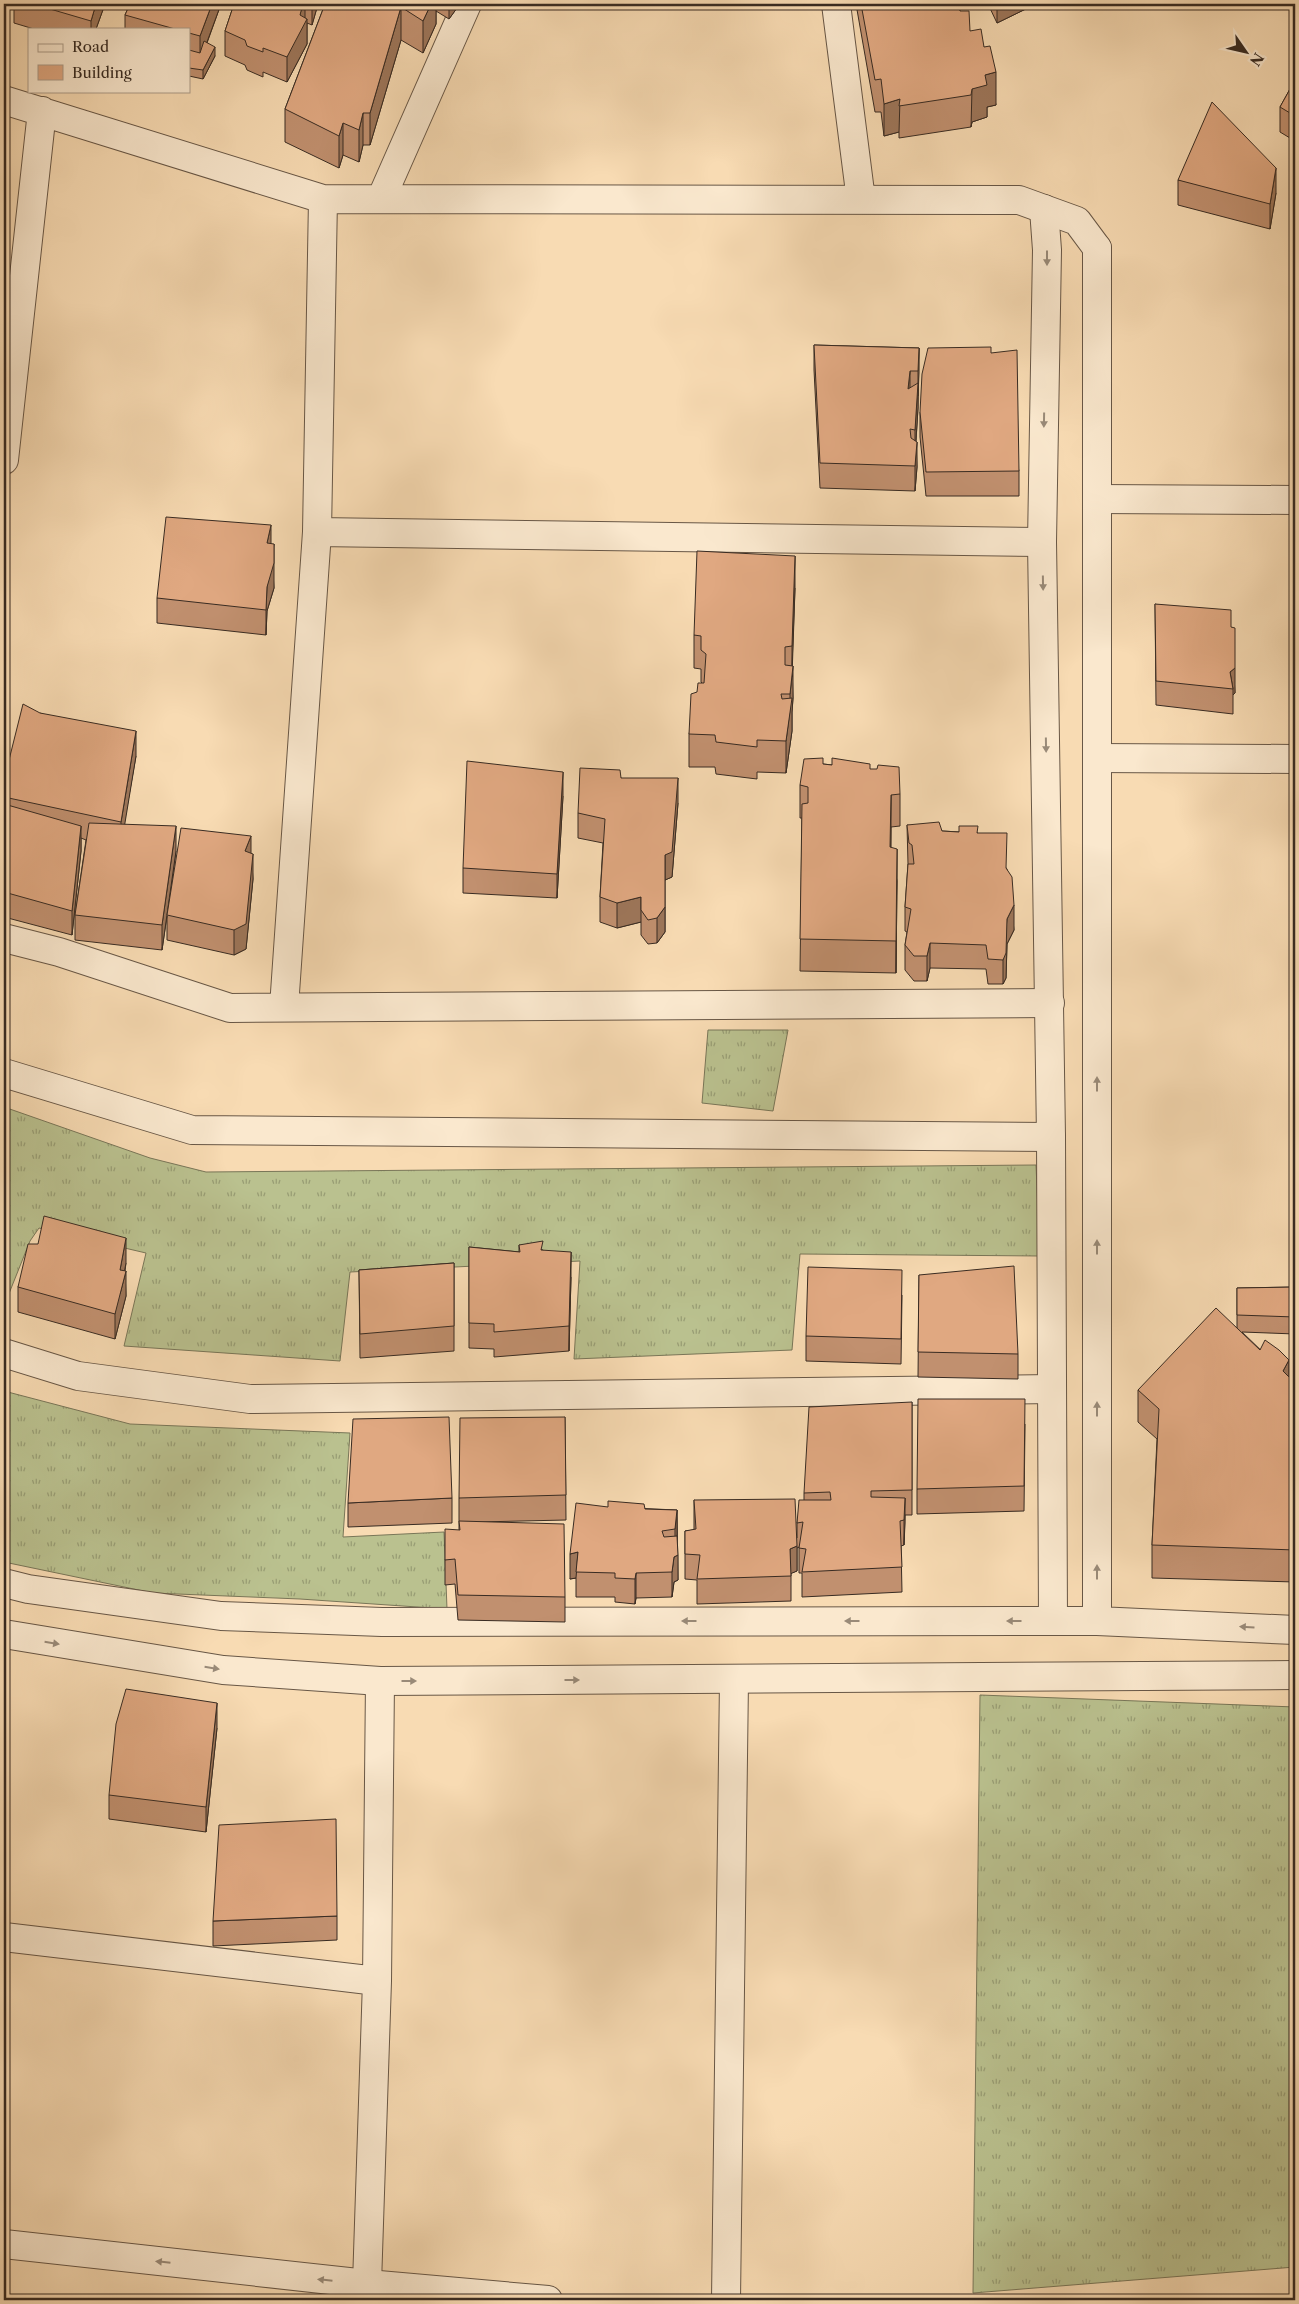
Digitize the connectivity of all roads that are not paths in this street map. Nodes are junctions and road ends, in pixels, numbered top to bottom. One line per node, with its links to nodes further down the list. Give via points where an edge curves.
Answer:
1 (467, 4): 5 (street)
2 (836, 4): 7 (street)
3 (4, 100): 4 (street)
4 (42, 111): 6 (street); 9 (street)
5 (381, 199): 6 (street); 7 (street)
6 (323, 200): 13 (street)
7 (861, 200): 8 (street, via 1019,200)
8 (1044, 209): 11 (street, via 1077,221 1097,248); 14 (street, one-way to 14, via 1047,250)
9 (8, 380): 10 (street)
10 (4, 460)
11 (1097, 499): 12 (street); 15 (street)
12 (1295, 500)
13 (317, 532): 14 (street); 19 (street)
14 (1042, 542): 18 (street, one-way to 18)
15 (1097, 758): 16 (street); 26 (street, one-way to 15)
16 (1295, 759)
17 (4, 938): 19 (street, via 59,952 230,1008)
18 (1050, 1003): 19 (street); 21 (street)
19 (284, 1007)
20 (4, 1073): 21 (street, via 192,1130)
21 (1051, 1137): 23 (street)
22 (4, 1353): 23 (street, via 78,1376 250,1399)
23 (1052, 1390): 25 (street)
24 (4, 1582): 25 (street, one-way to 24, via 344,1620 221,1616 28,1589)
25 (1053, 1621): 26 (street)
26 (1097, 1621): 27 (street, one-way to 26)
27 (1295, 1630)
28 (4, 1634): 31 (street, one-way to 31, via 223,1670)
29 (1295, 1675): 30 (street)
30 (734, 1680): 31 (street, one-way to 30); 37 (street)
31 (380, 1681): 33 (street)
32 (4, 1937): 33 (street)
33 (377, 1981): 35 (street)
34 (4, 2244): 35 (street, one-way to 34)
35 (367, 2284): 36 (street)
36 (548, 2300)
37 (726, 2300)

